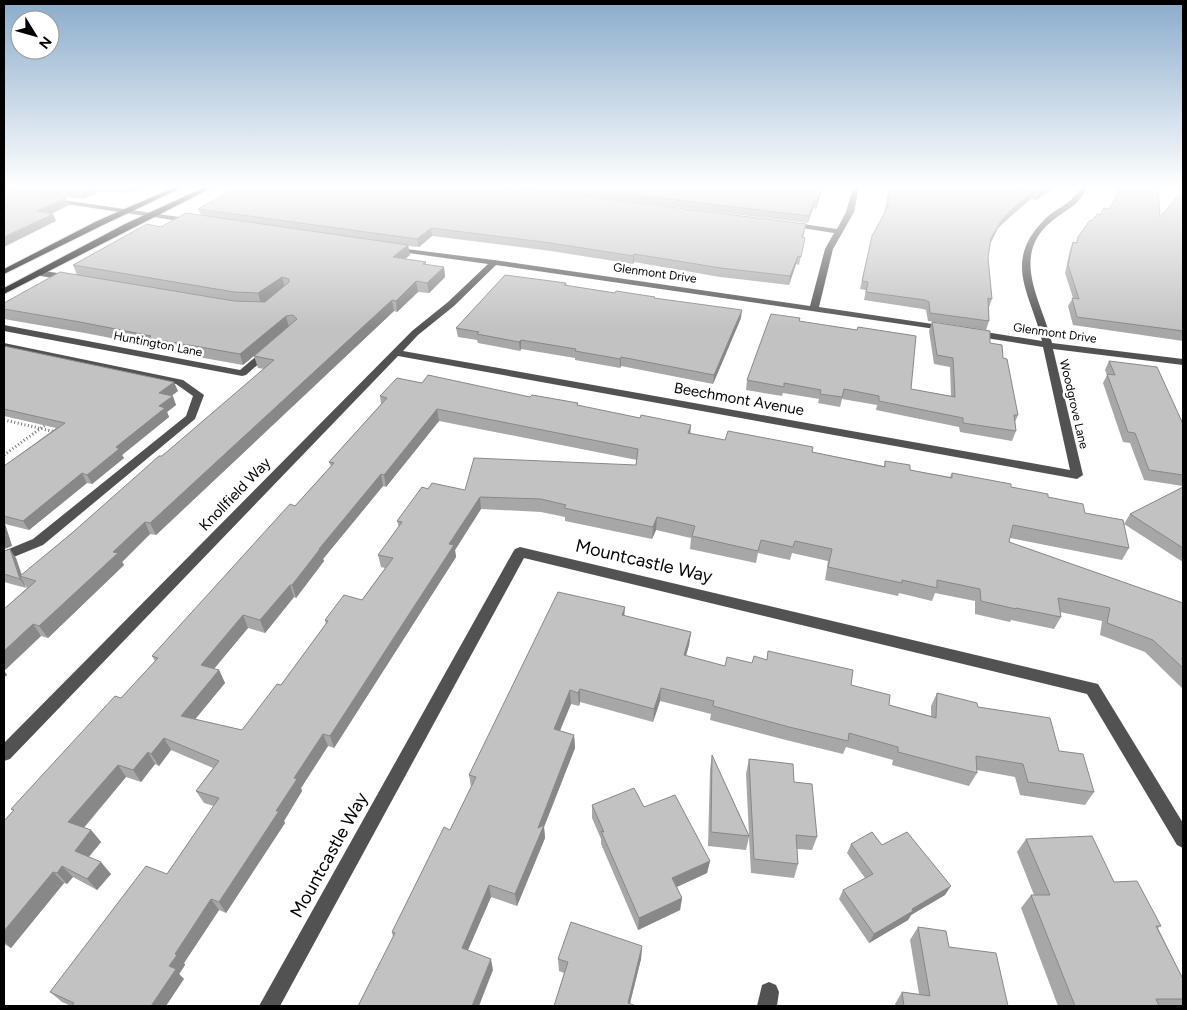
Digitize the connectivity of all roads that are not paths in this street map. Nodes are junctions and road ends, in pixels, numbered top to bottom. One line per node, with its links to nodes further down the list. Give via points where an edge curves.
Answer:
1 (80, 234): 7 (main road)
2 (113, 234): 8 (main road)
3 (836, 234): 11 (street, via 829,249)
4 (1036, 234): 16 (street, Woodgrove Lane, via 1026,255 1026,277)
5 (385, 248): 6 (street, Glenmont Drive)
6 (494, 262): 11 (street, Glenmont Drive); 18 (street, Knollfield Way)
7 (4, 272)
8 (38, 273): 9 (street); 10 (main road)
9 (77, 279)
10 (4, 291)
11 (814, 308): 13 (street, Glenmont Drive)
12 (4, 328): 15 (street, Huntington Lane, via 242,373)
13 (957, 331)
14 (966, 332): 16 (street, Glenmont Drive)
15 (278, 342)
16 (1047, 345): 19 (street, Glenmont Drive); 20 (street, Woodgrove Lane)
17 (4, 346): 21 (street, via 180,382 199,395 191,417 38,542)
18 (397, 353): 20 (street, Beechmont Avenue); 22 (street, Knollfield Way)
19 (1183, 362)
20 (1076, 475)
21 (4, 556)
22 (4, 754)
23 (1183, 839): 24 (street, Mountcastle Way, via 1092,689 520,552)
24 (269, 1006)

